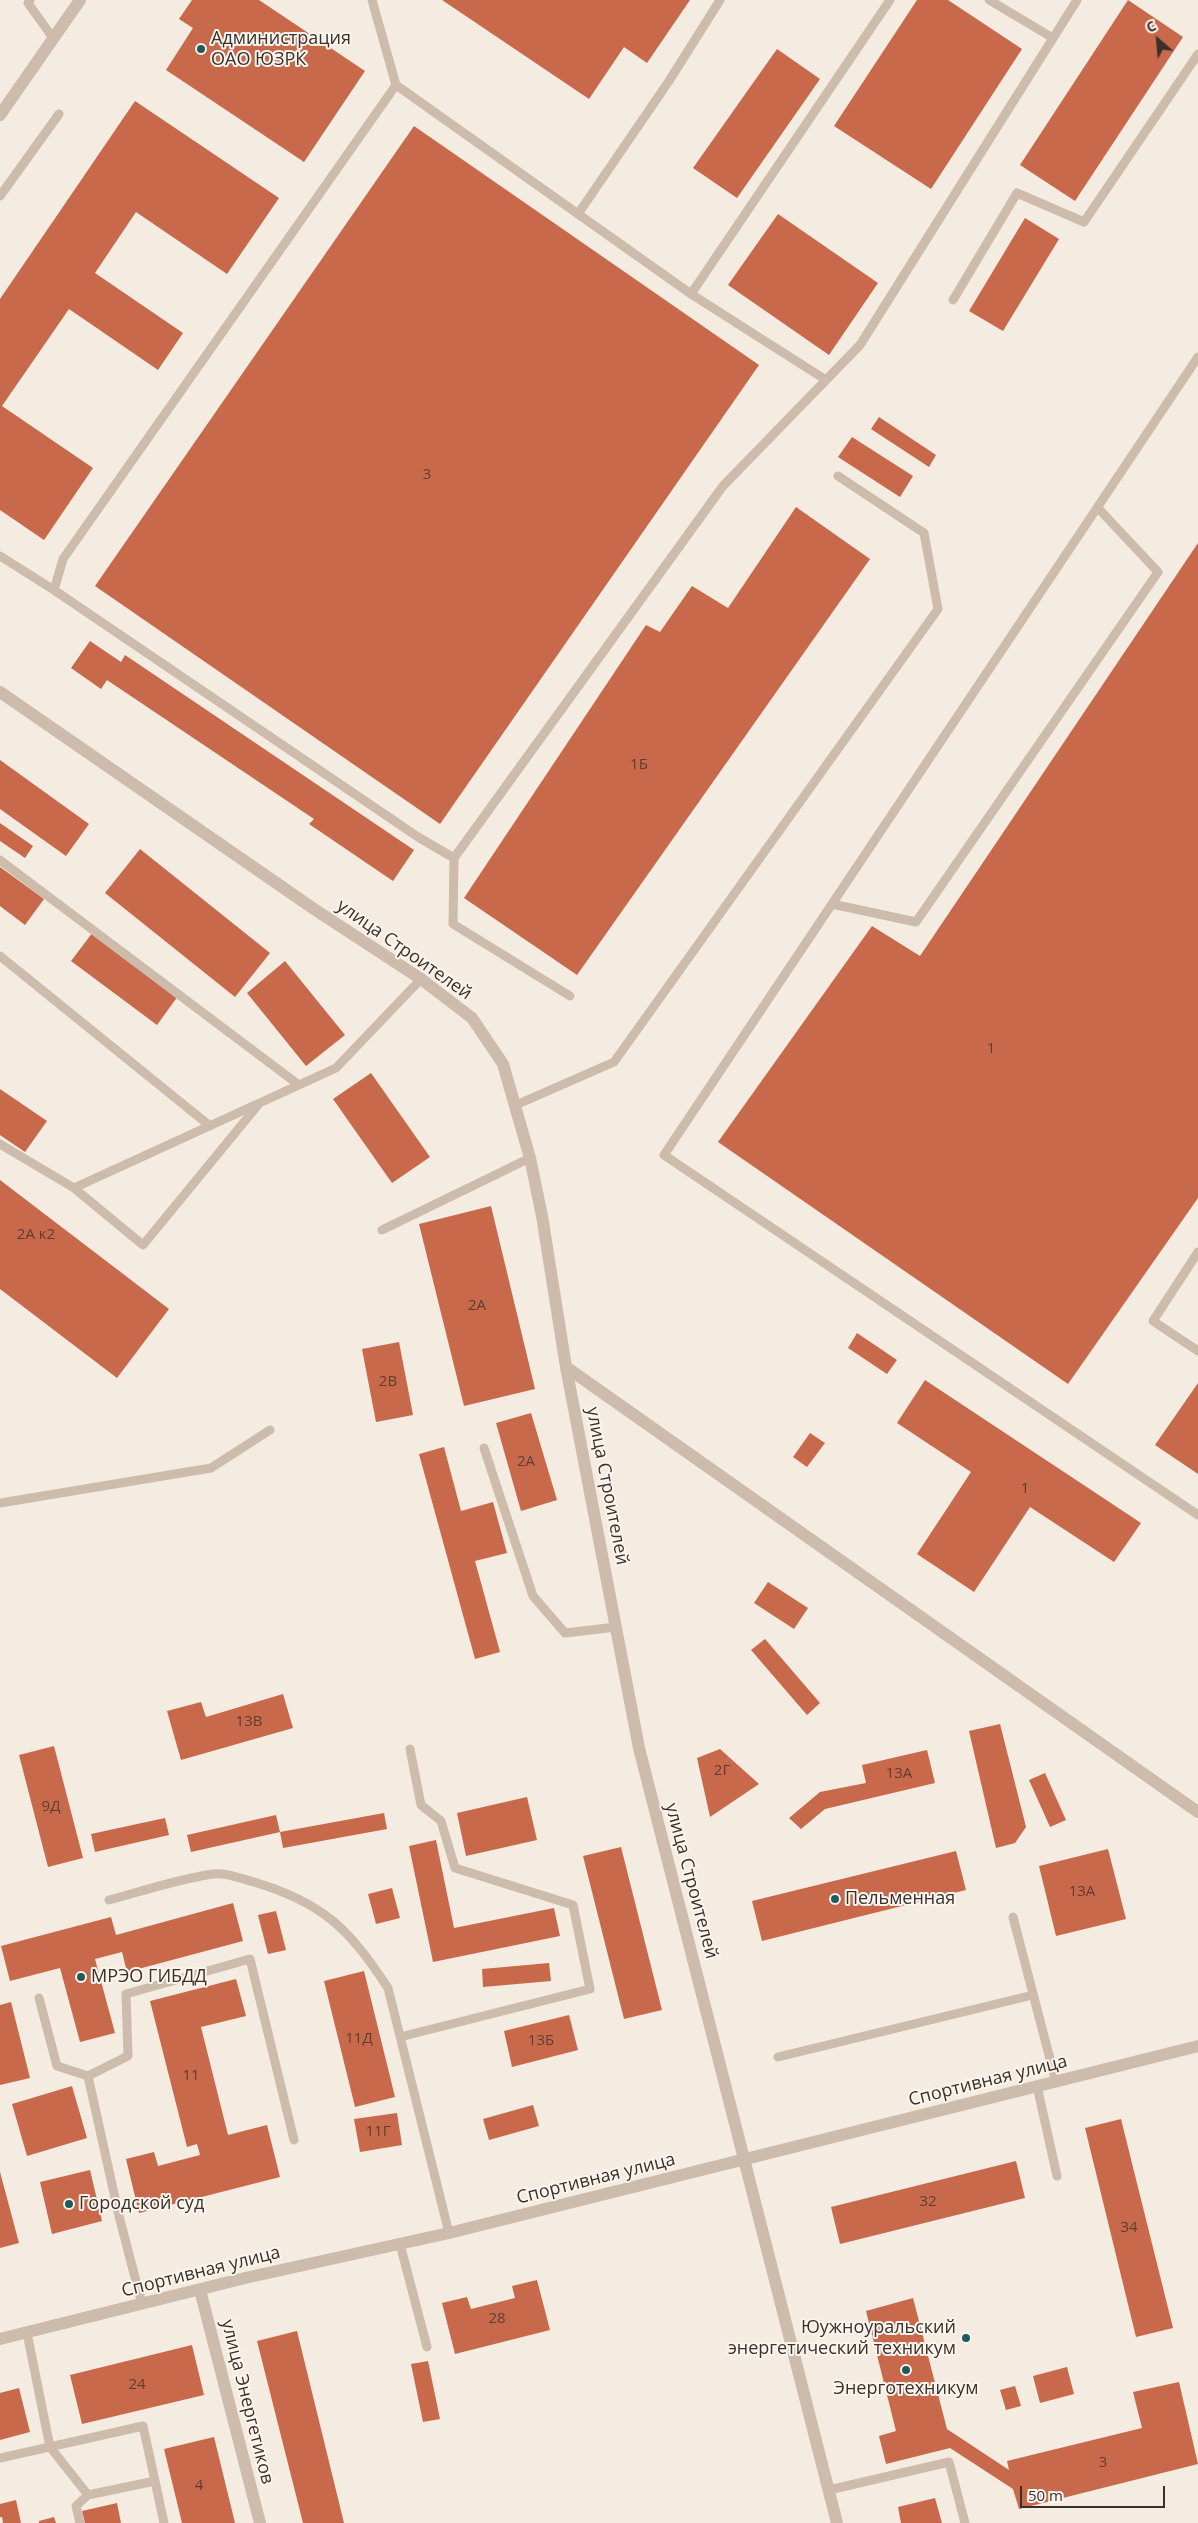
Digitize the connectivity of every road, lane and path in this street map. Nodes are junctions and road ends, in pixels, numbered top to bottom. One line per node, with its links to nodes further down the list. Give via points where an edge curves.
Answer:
1 (30, 0): 8 (lane, via 28,3)
2 (80, 0): 8 (street)
3 (372, 0): 11 (lane)
4 (720, 0): 15 (lane)
5 (890, 0): 16 (lane)
6 (989, 0): 9 (lane)
7 (1077, 0): 9 (lane)
8 (53, 38): 13 (street)
9 (1053, 38): 19 (lane, via 860,345)
10 (1198, 54): 17 (lane, via 1084,222 1017,193)
11 (396, 85): 15 (lane); 23 (lane, via 63,559)
12 (59, 114): 14 (lane)
13 (0, 115)
14 (1, 192)
15 (578, 214): 16 (lane)
16 (691, 294): 19 (lane)
17 (953, 300)
18 (1198, 357): 21 (lane)
19 (826, 380): 25 (lane, via 722,486)
20 (838, 476): 33 (lane, via 924,533 938,609 614,1062)
21 (1098, 508): 27 (lane); 27 (lane, via 1158,572 916,922)
22 (0, 556): 23 (lane)
23 (54, 590): 25 (lane, via 418,837)
24 (0, 692): 29 (street, улица Строителей)
25 (454, 858): 30 (lane, via 453,924)
26 (0, 860): 31 (lane)
27 (832, 904): 45 (lane, via 664,1155)
28 (0, 956): 34 (lane)
29 (421, 979): 31 (lane, via 336,1068); 33 (street, улица Строителей, via 472,1018 503,1064)
30 (570, 996)
31 (299, 1085): 32 (lane)
32 (259, 1103): 34 (lane); 37 (lane, via 143,1246)
33 (516, 1106): 36 (street, улица Строителей)
34 (210, 1126): 37 (lane)
35 (0, 1144): 37 (lane)
36 (530, 1158): 38 (lane); 41 (street, улица Строителей)
37 (74, 1188)
38 (382, 1230)
39 (1198, 1252): 40 (lane, via 1153,1320)
40 (1198, 1351)
41 (566, 1367): 46 (street, улица Строителей); 48 (street)
42 (270, 1430): 44 (lane, via 211,1468)
43 (484, 1448): 46 (lane, via 533,1596 566,1633)
44 (0, 1503)
45 (1198, 1515)
46 (616, 1627): 60 (street, улица Строителей, via 638,1748)
47 (410, 1749): 53 (lane, via 421,1806 441,1821 455,1868 572,1905 590,1989)
48 (1198, 1812)
49 (109, 1900): 53 (lane, via 215,1873 258,1883 303,1900 340,1925 368,1958 388,1988)
50 (1013, 1916): 51 (lane)
51 (1033, 1995): 55 (lane); 57 (lane)
52 (39, 1998): 56 (lane, via 57,2066)
53 (400, 2037): 62 (lane)
54 (1198, 2046): 57 (street, Спортивная улица)
55 (778, 2056)
56 (88, 2076): 59 (lane, via 128,2056 126,1994 250,1959); 65 (lane)
57 (1056, 2082): 58 (street, Спортивная улица)
58 (1037, 2086): 60 (street, Спортивная улица); 61 (lane)
59 (294, 2140)
60 (745, 2160): 62 (street, Спортивная улица); 72 (street, улица Строителей)
61 (1057, 2176)
62 (449, 2233): 63 (street, Спортивная улица)
63 (400, 2244): 64 (street, Спортивная улица); 68 (lane)
64 (200, 2290): 65 (street, Спортивная улица); 76 (street, улица Энергетиков)
65 (142, 2304): 66 (street, Спортивная улица)
66 (27, 2333): 67 (street, Спортивная улица); 69 (lane)
67 (0, 2339)
68 (427, 2347)
69 (50, 2447): 70 (lane); 71 (lane, via 143,2426); 73 (lane)
70 (0, 2458)
71 (155, 2481): 73 (lane); 75 (lane)
72 (829, 2490): 77 (street, улица Строителей); 78 (lane, via 949,2462)
73 (88, 2494): 74 (lane, via 76,2506)
74 (80, 2523)
75 (164, 2523)
76 (260, 2523)
77 (837, 2523)
78 (965, 2523)

